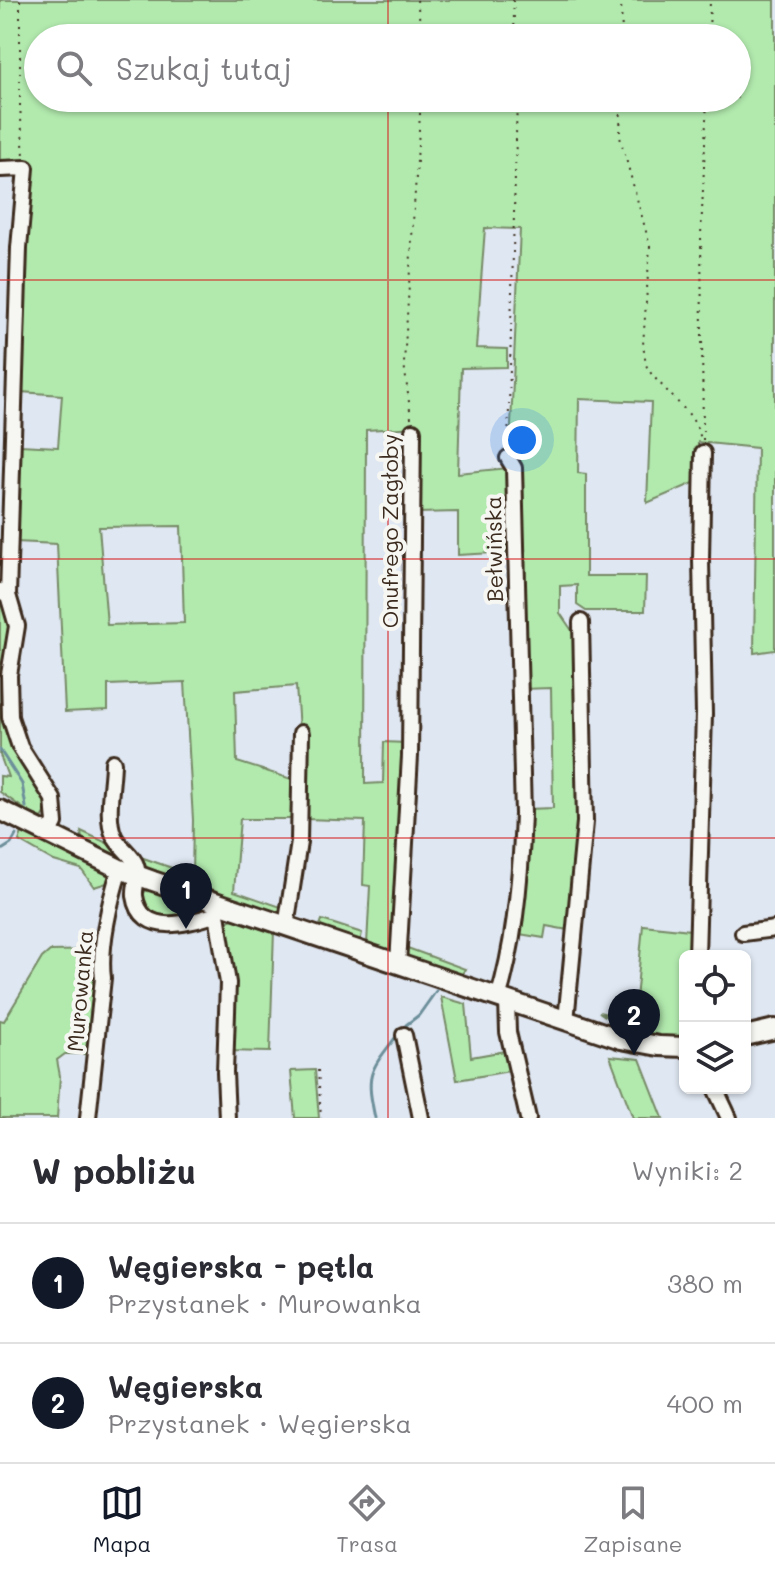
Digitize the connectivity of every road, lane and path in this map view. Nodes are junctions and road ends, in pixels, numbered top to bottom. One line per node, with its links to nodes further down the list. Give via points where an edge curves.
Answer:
1 (20, 0): 14 (path)
2 (417, 0): 6 (path)
3 (513, 0): 7 (path)
4 (621, 0): 8 (path)
5 (710, 0): 9 (path)
6 (420, 24)
7 (514, 24)
8 (622, 24)
9 (709, 24)
10 (420, 112): 16 (path, Onufrego Zagłoby, via 404,363)
11 (517, 112): 18 (path)
12 (621, 112): 13 (path, via 628,174 650,246 646,365 696,425 703,446 701,235)
13 (706, 112)
14 (26, 168): 15 (street); 19 (street)
15 (0, 169)
16 (413, 431): 31 (street, Onufrego Zagłoby, via 410,756)
17 (703, 453): 30 (street, via 704,714)
18 (508, 458): 32 (street, Bełwińska, via 514,468 523,814)
19 (4, 593): 24 (street, via 17,626 9,675 10,717 20,747 53,799 55,823)
20 (581, 622): 33 (street, via 585,822)
21 (301, 733): 27 (street, via 299,842)
22 (113, 762): 25 (street, via 111,826 135,863)
23 (0, 810): 24 (main road)
24 (49, 834): 25 (main road)
25 (129, 873): 26 (main road); 26 (street, via 137,904 155,923 173,925); 40 (street, Murowanka, via 113,889)
26 (218, 910): 27 (main road); 41 (street, via 228,983)
27 (286, 927): 31 (main road)
28 (775, 929): 29 (street)
29 (743, 933)
30 (697, 950)
31 (398, 964): 32 (main road)
32 (503, 1000): 33 (main road); 44 (street, Bełwińska)
33 (566, 1021): 37 (main road, via 627,1041)
34 (775, 1029): 36 (main road)
35 (404, 1035): 43 (street)
36 (751, 1035)
37 (679, 1046)
38 (318, 1070): 42 (path)
39 (718, 1094): 45 (street)
40 (88, 1118)
41 (227, 1118)
42 (321, 1118)
43 (421, 1118)
44 (528, 1118)
45 (729, 1118)

